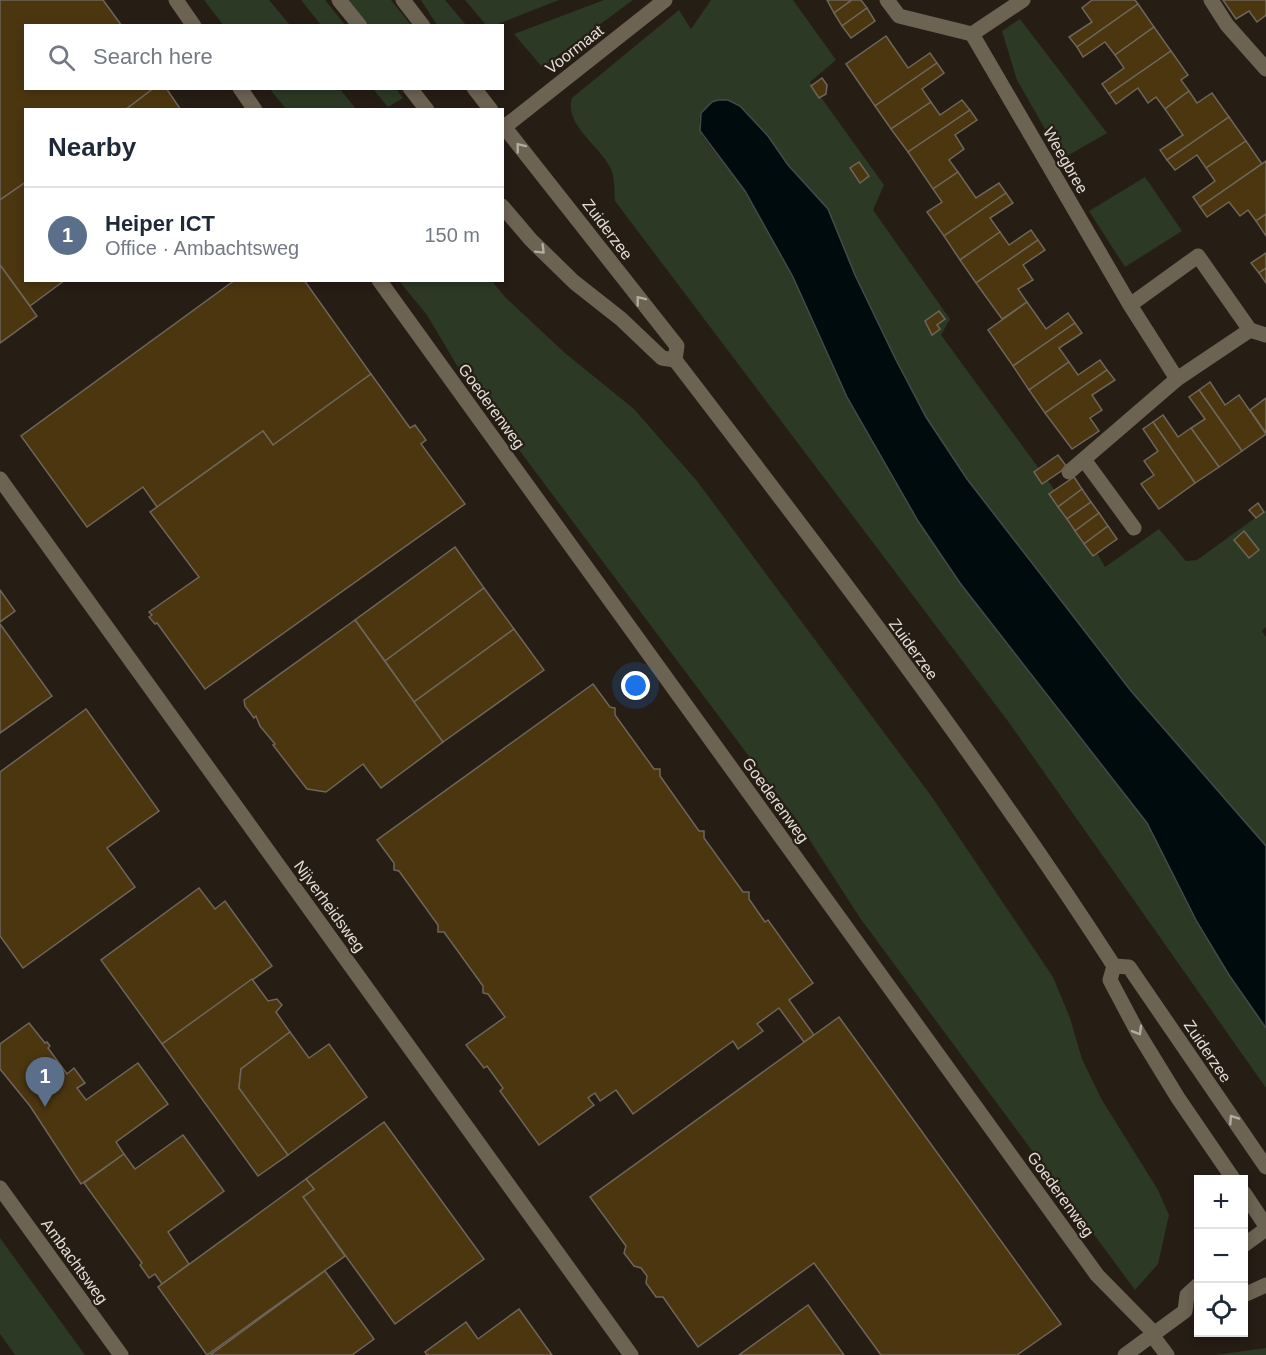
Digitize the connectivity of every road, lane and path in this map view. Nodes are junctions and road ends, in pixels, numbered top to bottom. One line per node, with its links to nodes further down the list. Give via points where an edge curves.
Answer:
1 (176, 0): 8 (street)
2 (339, 0): 9 (street)
3 (403, 0): 10 (street)
4 (665, 0): 19 (street, Voormaat)
5 (887, 0): 11 (street, via 899,16)
6 (1023, 0): 11 (street)
7 (1211, 0): 12 (street, via 1227,25)
8 (193, 24)
9 (358, 24)
10 (421, 24)
11 (972, 34): 23 (street, Weegbree)
12 (1266, 69)
13 (241, 90): 16 (street)
14 (412, 90): 17 (street)
15 (476, 90): 18 (street)
16 (254, 108)
17 (425, 108)
18 (489, 108)
19 (504, 126)
20 (504, 128): 26 (street, Zuiderzee, one-way to 20, via 677,346)
21 (504, 208): 26 (street, Zuiderzee, one-way to 26, via 574,282 662,358)
22 (380, 282): 43 (street, Goederenweg, via 1097,1275)
23 (1130, 305): 24 (street, via 1198,256); 27 (street, Weegbree)
24 (1250, 330): 25 (street); 27 (street)
25 (1266, 335)
26 (675, 360): 32 (street, Zuiderzee, via 997,794)
27 (1177, 379): 28 (street)
28 (1085, 461): 29 (street); 31 (street)
29 (1069, 472)
30 (0, 479): 45 (street, Nijverheidsweg)
31 (1134, 528)
32 (1114, 966): 33 (street, Zuiderzee, one-way to 32, via 1129,967); 34 (street, Zuiderzee, one-way to 34, via 1110,980 1137,1031)
33 (1266, 1167)
34 (1231, 1175)
35 (0, 1188): 44 (street, Ambachtsweg)
36 (1248, 1199): 37 (street)
37 (1266, 1228): 38 (street)
38 (1248, 1242)
39 (1266, 1286): 41 (street)
40 (1194, 1289): 42 (street, via 1187,1295)
41 (1248, 1293)
42 (1192, 1313): 43 (street)
43 (1153, 1334): 46 (street); 47 (street, Goederenweg)
44 (121, 1355)
45 (631, 1355)
46 (1125, 1355)
47 (1167, 1355)

